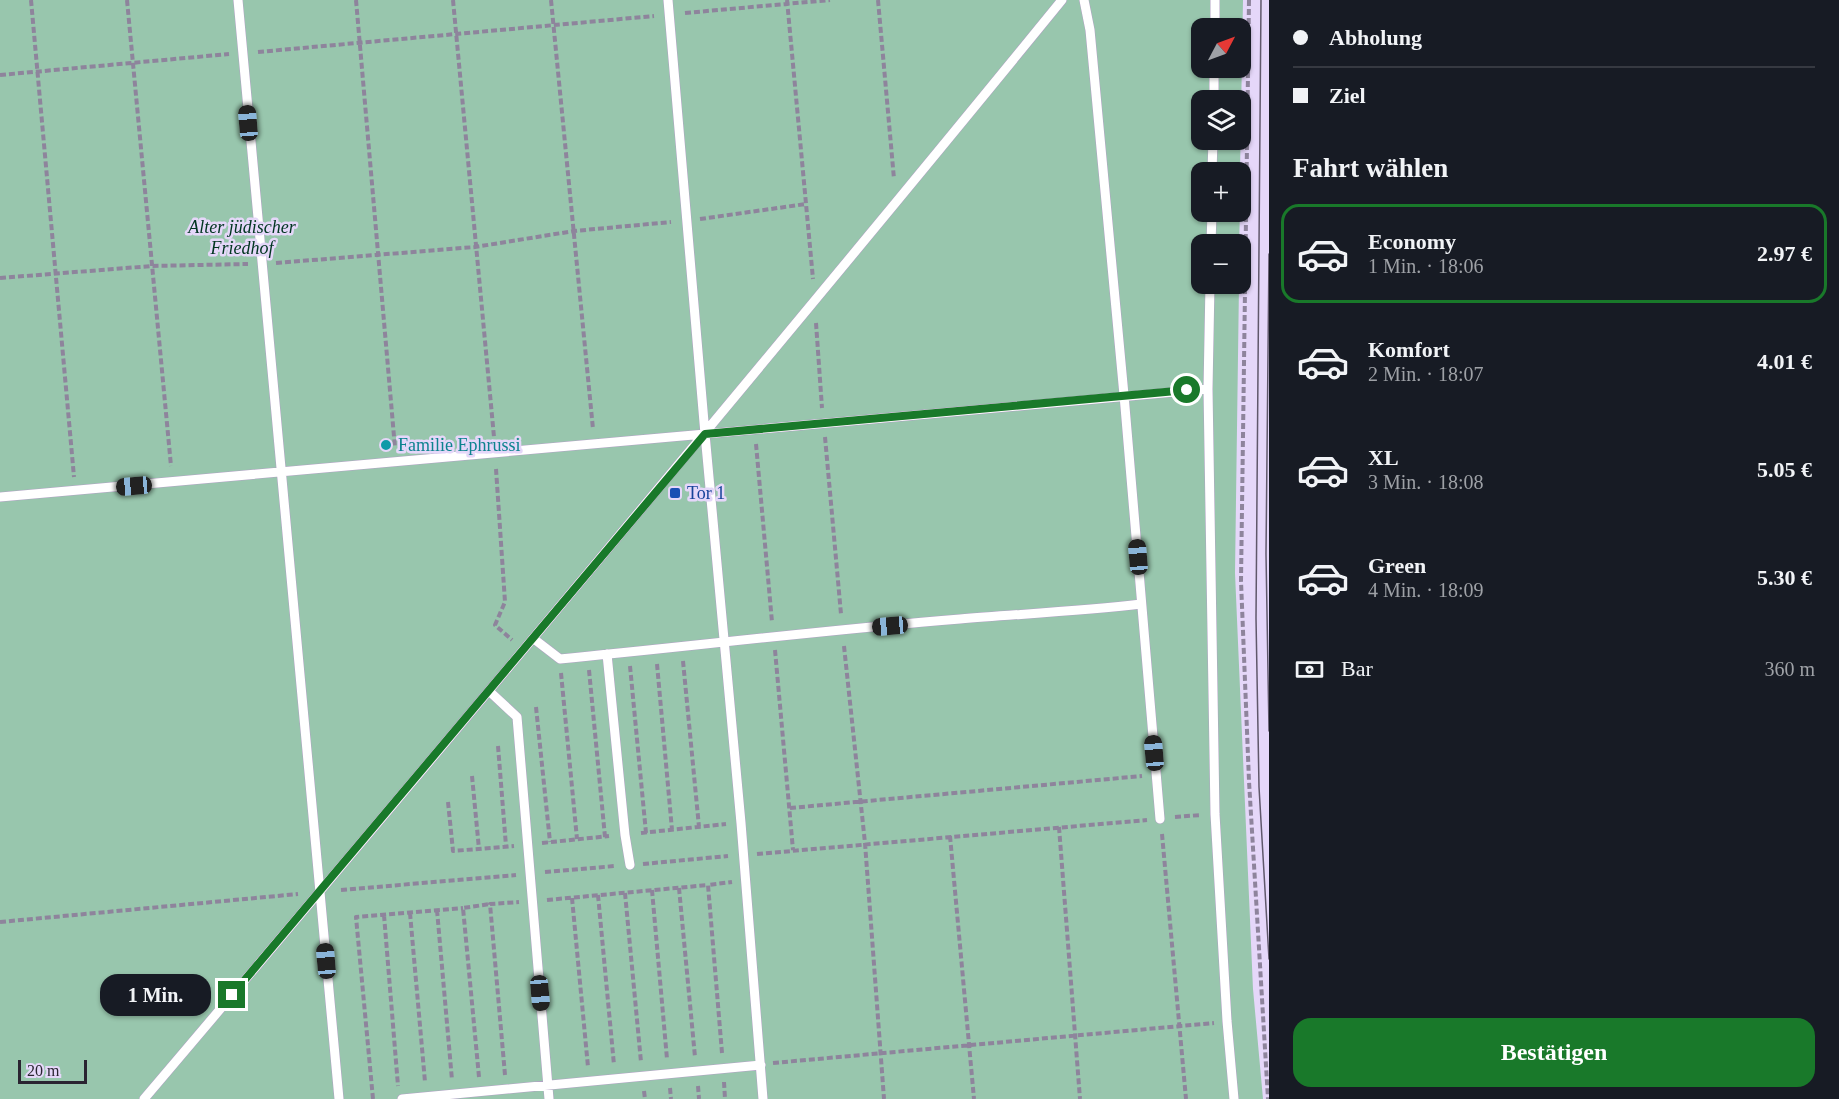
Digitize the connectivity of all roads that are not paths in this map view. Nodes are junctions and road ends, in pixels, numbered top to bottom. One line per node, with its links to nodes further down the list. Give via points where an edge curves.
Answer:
1 (238, 0): 11 (lane)
2 (668, 0): 10 (lane)
3 (1062, 0): 10 (lane)
4 (1084, 0): 9 (lane)
5 (1215, 0): 6 (lane)
6 (1215, 18)
7 (1210, 294): 8 (lane)
8 (1208, 389): 9 (lane); 28 (lane, via 1215,814)
9 (1124, 395): 10 (lane); 13 (lane)
10 (705, 434): 11 (lane); 14 (lane); 15 (lane)
11 (282, 473): 12 (lane); 20 (lane)
12 (0, 497)
13 (1141, 604): 15 (lane); 18 (lane)
14 (534, 639): 16 (lane, via 560,659); 17 (lane)
15 (724, 643): 16 (lane); 21 (lane)
16 (607, 654): 19 (lane)
17 (489, 691): 20 (lane); 22 (lane, via 517,717)
18 (1160, 819)
19 (630, 865)
20 (320, 892): 23 (lane); 24 (lane)
21 (761, 1065): 22 (lane); 27 (lane)
22 (548, 1085): 25 (lane); 26 (lane)
23 (144, 1099)
24 (339, 1099)
25 (402, 1099)
26 (549, 1099)
27 (763, 1099)
28 (1234, 1099)

